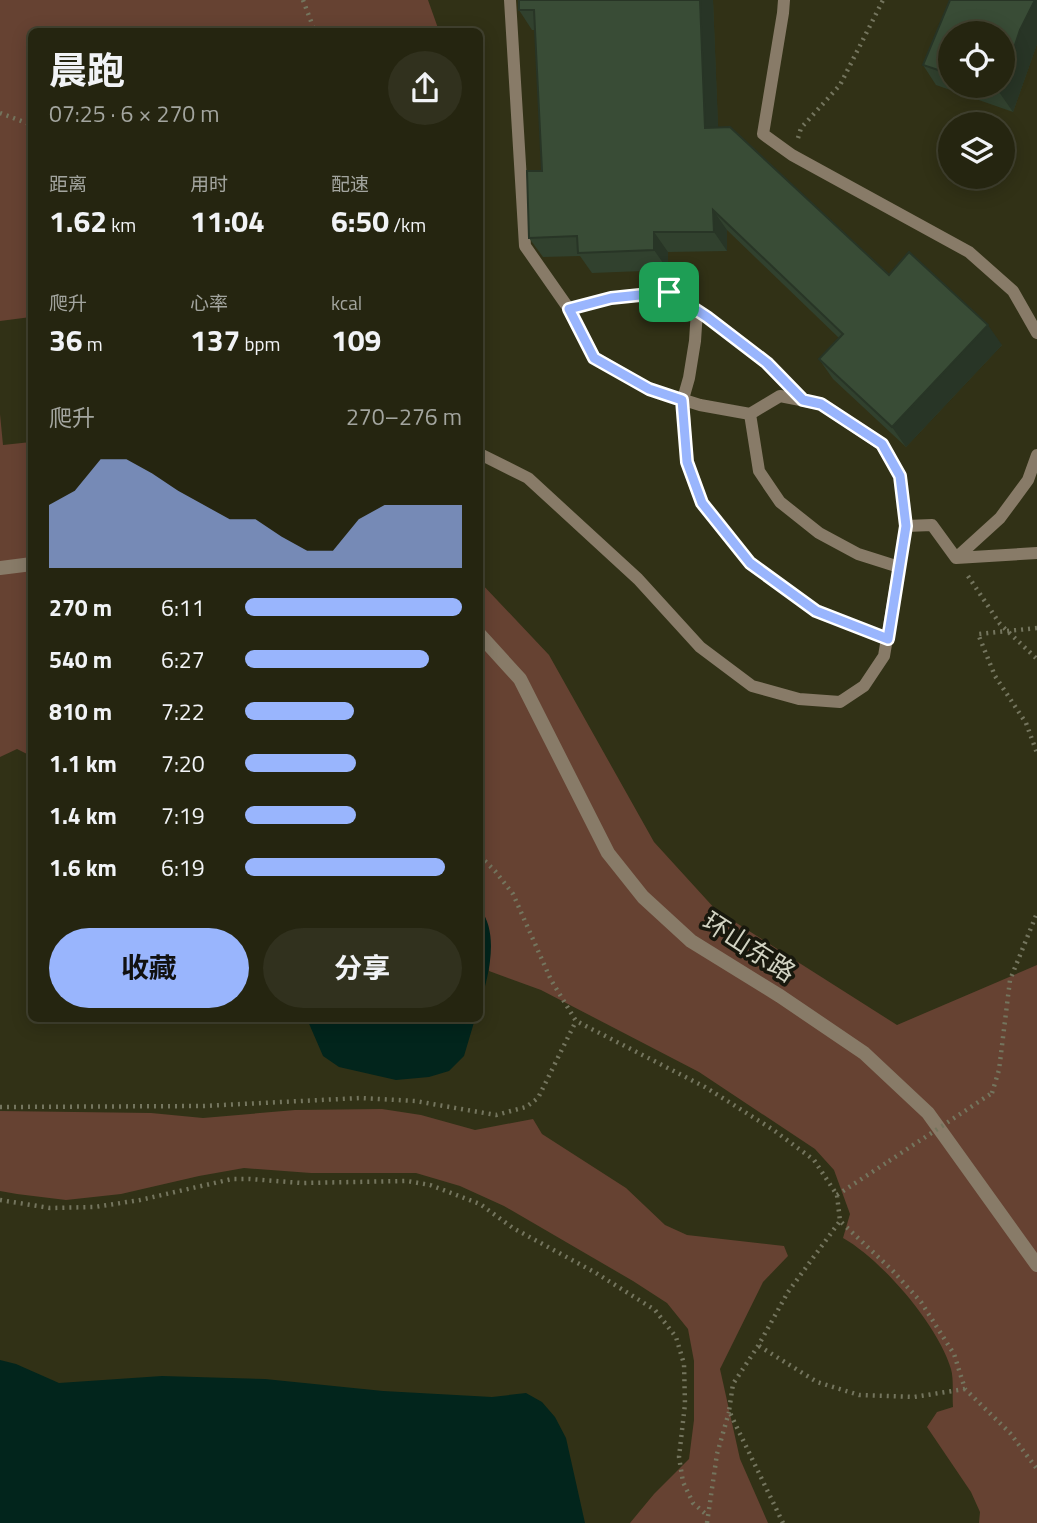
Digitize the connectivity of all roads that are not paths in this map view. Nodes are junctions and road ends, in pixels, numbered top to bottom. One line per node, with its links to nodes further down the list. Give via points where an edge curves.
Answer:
1 (510, 0): 3 (lane, via 525,246)
2 (783, 0): 5 (lane, via 763,134 792,155 969,252 1013,291)
3 (569, 309): 4 (lane, via 611,298 669,292); 6 (lane, via 594,358 649,389)
4 (697, 310): 6 (lane); 7 (lane, via 767,363)
5 (1037, 333)
6 (682, 400): 8 (lane); 18 (lane, via 687,462 702,503 750,563 816,611)
7 (803, 400): 8 (lane, via 780,396); 11 (lane, via 821,404 882,444 900,476)
8 (750, 414): 15 (lane, via 759,471 780,502 819,533 858,554)
9 (1037, 455): 13 (lane, via 1028,480 1000,518)
10 (483, 456): 18 (lane, via 528,478 638,579 699,648 752,686 799,699 840,702 864,686 884,656)
11 (906, 526): 13 (lane, via 932,525); 15 (lane)
12 (1037, 553): 13 (lane)
13 (956, 558)
14 (28, 564): 16 (street)
15 (899, 567): 18 (lane)
16 (0, 568)
17 (483, 638): 19 (street, 环山东路, via 520,679 608,853 643,897 691,940 864,1053 928,1113)
18 (888, 639)
19 (1037, 1265)

